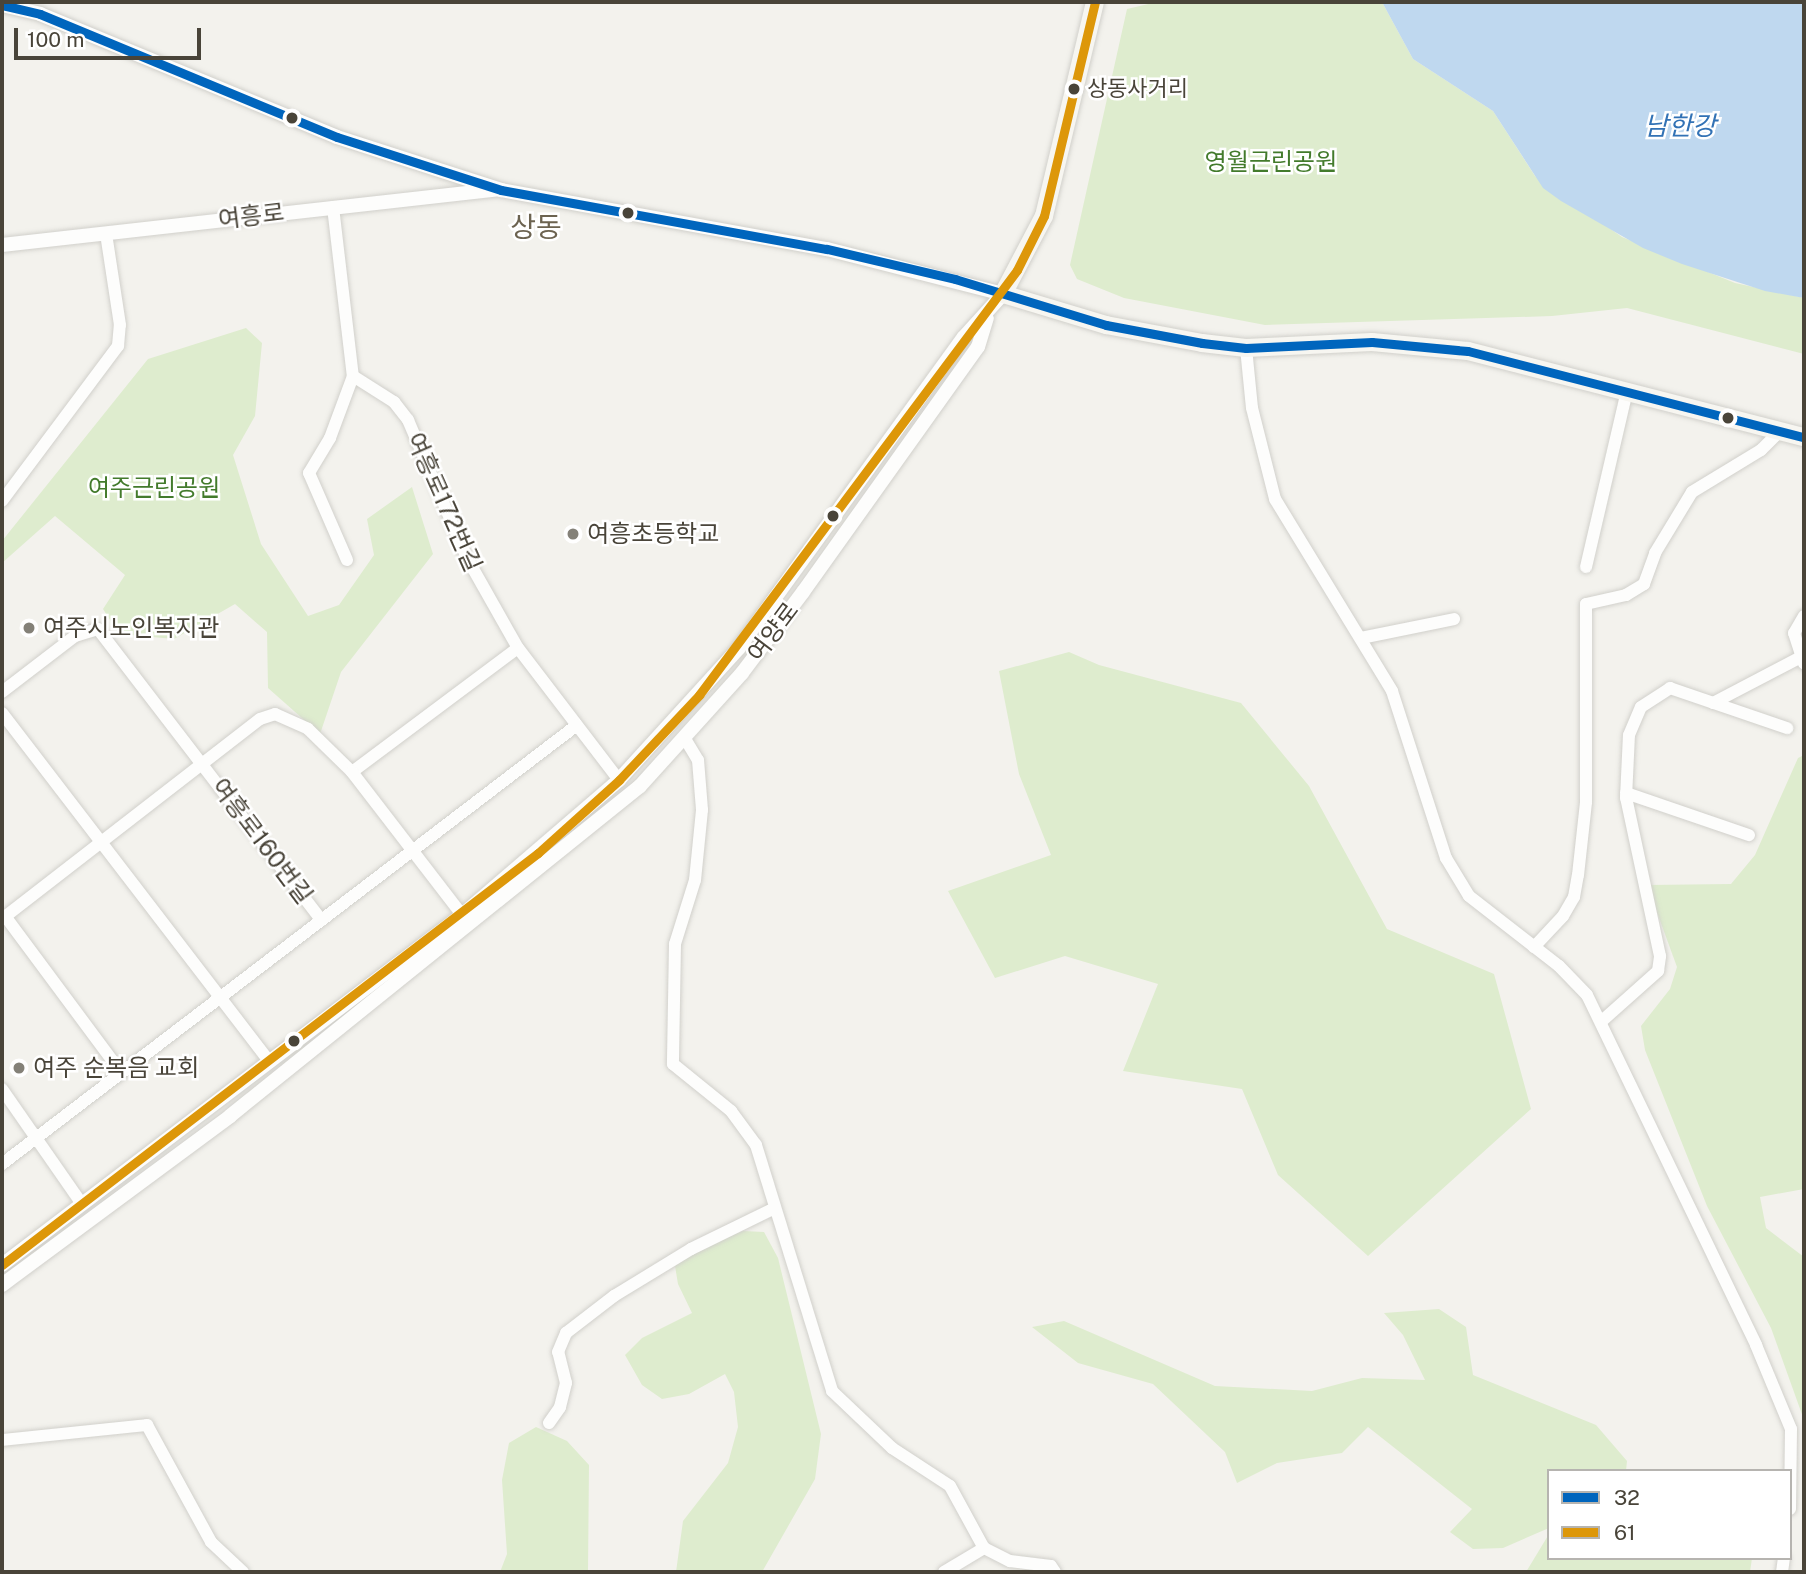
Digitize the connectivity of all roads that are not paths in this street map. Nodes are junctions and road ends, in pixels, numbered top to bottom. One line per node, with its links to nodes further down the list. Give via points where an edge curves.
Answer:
1 (1095, 2): 7 (main road, 여양로, via 1044,216)
2 (2, 5): 3 (street, via 40,14 337,137)
3 (501, 190): 4 (street, 여흥로); 7 (street, via 827,249)
4 (333, 207): 5 (street, 여흥로); 10 (street)
5 (106, 233): 6 (street, 여흥로); 14 (street, via 120,325 118,346)
6 (2, 245)
7 (1003, 294): 8 (street, 여양로); 9 (main road, via 1106,325)
8 (988, 315): 26 (street, 여양로, via 962,338 739,648); 28 (street, 여양로, via 978,347 940,402 742,673)
9 (1245, 348): 11 (main road, via 1372,342 1425,345 1468,351); 19 (street, via 1252,408 1275,499)
10 (354, 376): 15 (street, via 330,438 309,473); 20 (street, 여흥로172번길, via 394,402 408,420 467,558)
11 (1627, 391): 12 (main road); 16 (street)
12 (1781, 430): 13 (main road); 39 (street, via 1761,450 1692,492 1655,553 1644,584 1626,595 1586,604 1586,802 1578,875 1574,897 1563,916)
13 (1804, 437)
14 (2, 501)
15 (347, 560)
16 (1586, 567)
17 (1804, 616): 21 (street, via 1794,633)
18 (1454, 619): 19 (street)
19 (1361, 638): 39 (street, via 1392,691 1436,837 1452,870 1489,915)
20 (517, 648): 25 (street, 여흥로172번길); 30 (street)
21 (1803, 660): 23 (street)
22 (2, 692): 29 (street, 여흥로160번길, via 75,636 98,629)
23 (1713, 703): 27 (street); 32 (street, via 1670,688 1641,707 1629,735)
24 (2, 713): 34 (street)
25 (577, 726): 31 (street, 여흥로172번길); 35 (street)
26 (672, 726): 28 (street); 31 (street, 여양로)
27 (1787, 728)
28 (684, 737): 44 (street, 여양로, via 590,831); 49 (street, via 698,760 702,810 695,880 675,944 673,1064 731,1111 756,1145)
29 (203, 763): 30 (street, 여흥로160번길, via 260,719 283,715 308,729); 34 (street, 여흥로160번길); 38 (street, 여흥로160번길)
30 (352, 772): 35 (street, 여흥로160번길)
31 (619, 780): 36 (street, 여양로)
32 (1626, 793): 33 (street); 41 (street, via 1642,888 1660,956 1658,971)
33 (1749, 835)
34 (100, 843): 37 (street, 여흥로160번길); 40 (street)
35 (410, 852): 36 (street, 여흥로160번길); 38 (street, 여흥로160번길)
36 (462, 915): 42 (street, 여양로)
37 (4, 918): 43 (street, 여흥로160번길)
38 (321, 920): 40 (street, 여흥로160번길)
39 (1534, 947): 41 (street, via 1578,985)
40 (219, 997): 42 (street); 43 (street, 여흥로160번길)
41 (1603, 1020): 54 (street, via 1791,1429)
42 (270, 1062): 44 (street); 48 (street, 여양로)
43 (121, 1072): 46 (street, 여흥로160번길)
44 (281, 1075): 51 (street, 여양로)
45 (2, 1089): 46 (street)
46 (34, 1139): 47 (street, 여흥로160번길); 48 (street)
47 (2, 1164)
48 (82, 1204): 50 (street, 여양로)
49 (775, 1208): 52 (street, via 691,1249 614,1296 566,1333 558,1352 566,1383); 55 (street, via 832,1391 892,1448 950,1486)
50 (2, 1265)
51 (2, 1285)
52 (549, 1423)
53 (2, 1440): 56 (street, via 147,1425 211,1542)
54 (1790, 1469)
55 (984, 1548): 57 (street); 58 (street, via 1010,1561 1051,1566)
56 (243, 1572)
57 (944, 1572)
58 (1055, 1572)

